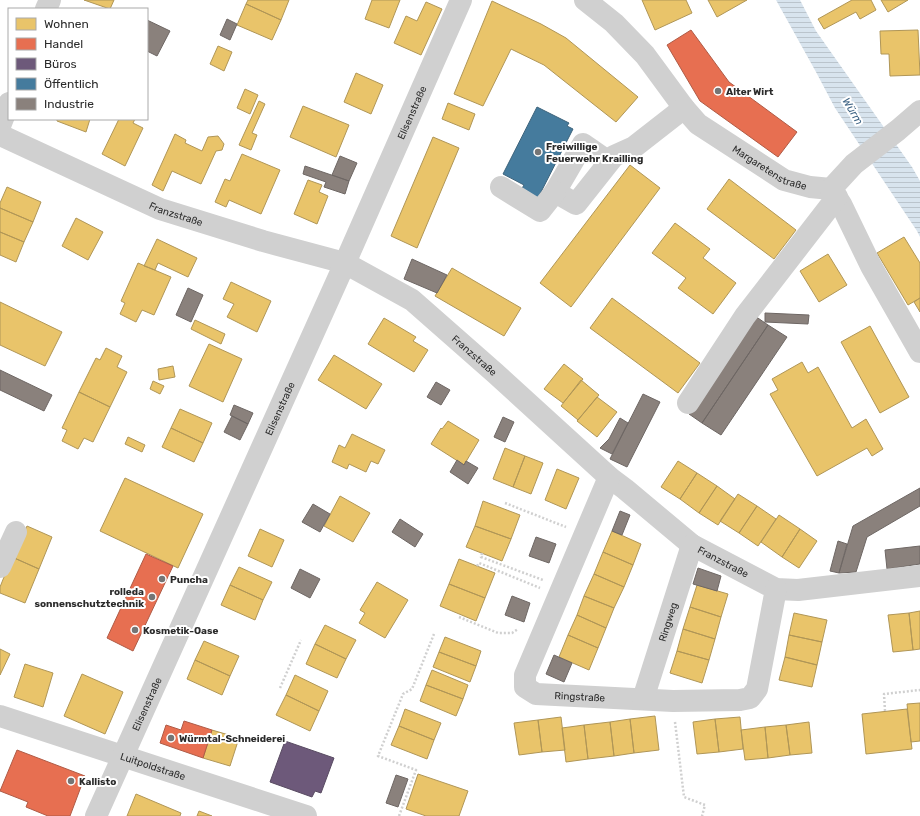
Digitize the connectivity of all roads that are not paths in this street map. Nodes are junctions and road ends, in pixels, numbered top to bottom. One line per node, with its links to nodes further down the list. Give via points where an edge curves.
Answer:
1 (461, 0): 12 (street, Elisenstraße)
2 (585, 0): 4 (street, Margaretenstraße, via 614,23 645,55)
3 (8, 106): 6 (street)
4 (684, 108): 8 (street, via 634,147 614,156); 11 (street, Margaretenstraße, via 698,124 784,180)
5 (920, 111): 11 (street, via 854,164)
6 (0, 126)
7 (0, 135): 12 (street, Franzstraße, via 160,209)
8 (609, 162): 10 (street, via 576,204); 10 (street, via 583,144)
9 (501, 187): 10 (street, via 540,211)
10 (556, 192)
11 (834, 193): 13 (street, via 871,266); 14 (street, via 745,316)
12 (345, 263): 15 (street, Franzstraße, via 412,300); 23 (street, Elisenstraße)
13 (920, 352)
14 (688, 403)
15 (608, 477): 17 (street, Franzstraße); 21 (street, Ringstraße, via 525,675 524,688 536,694)
16 (16, 532): 18 (street)
17 (692, 545): 20 (street, Franzstraße); 21 (street, Ringweg)
18 (0, 567)
19 (920, 576): 20 (street, Franzstraße, via 798,590)
20 (776, 589): 21 (street, Ringstraße, via 757,689 750,698)
21 (643, 700)
22 (0, 716): 23 (street, Luitpoldstraße)
23 (123, 757): 24 (street, Elisenstraße); 25 (street, Luitpoldstraße)
24 (96, 816)
25 (305, 816)

